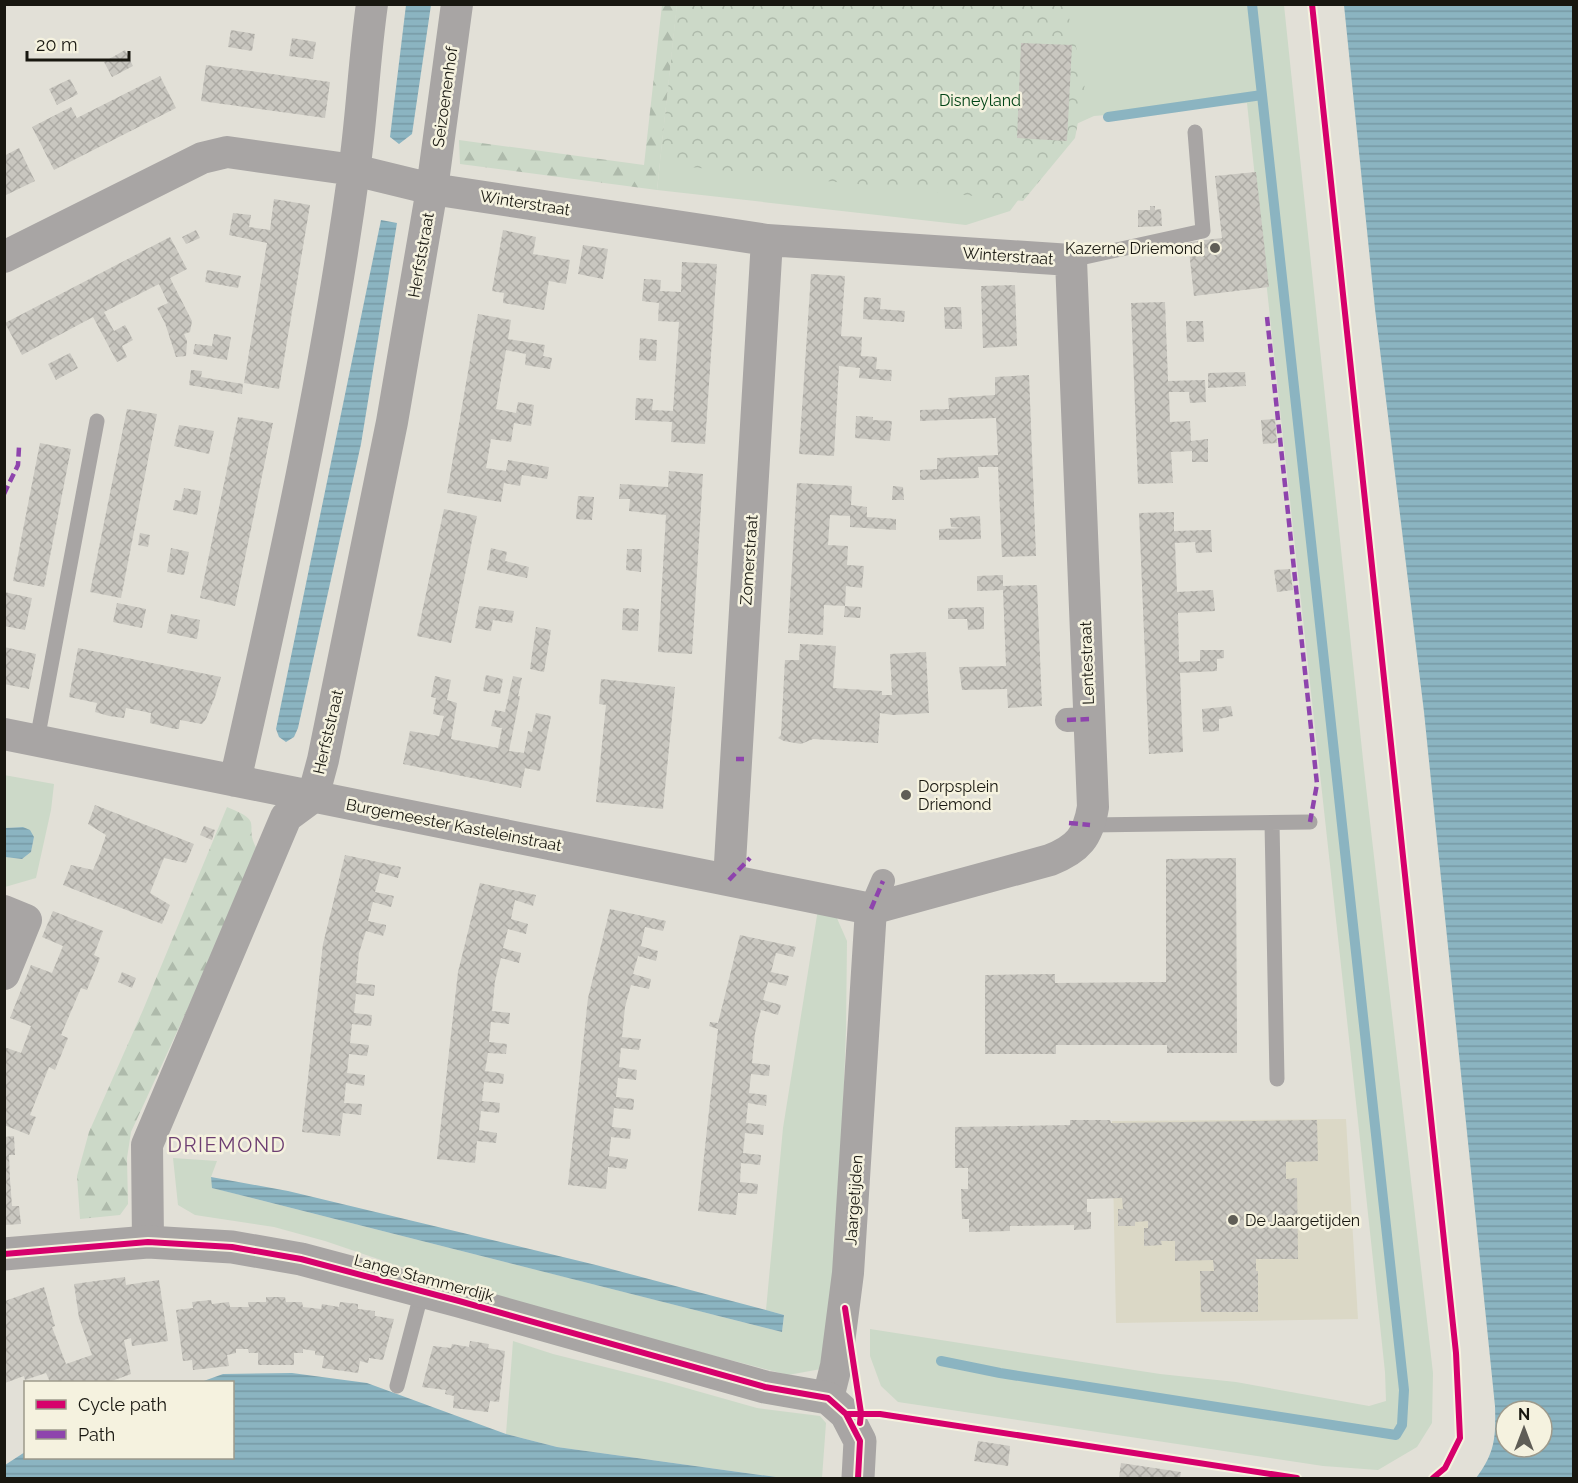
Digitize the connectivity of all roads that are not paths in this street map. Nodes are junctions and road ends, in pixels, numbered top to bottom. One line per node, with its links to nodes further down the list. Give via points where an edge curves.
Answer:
1 (372, 4): 4 (street)
2 (457, 4): 5 (street, Seizoenenhof)
3 (1194, 132): 8 (lane, via 1203,231)
4 (354, 170): 5 (street, Winterstraat); 7 (street, Winterstraat, via 227,152 202,158); 12 (street, via 315,413)
5 (432, 189): 6 (street, Winterstraat); 13 (street, Herfststraat, via 379,492)
6 (767, 240): 8 (street, Winterstraat); 18 (street, Zomerstraat, via 740,759)
7 (4, 257)
8 (1071, 260): 16 (street, Lentestraat, via 1078,720 1093,807)
9 (97, 421): 11 (lane)
10 (4, 734): 11 (street, Burgemeester Kasteleinstraat)
11 (37, 740): 12 (street, Burgemeester Kasteleinstraat)
12 (235, 781): 13 (street, Burgemeester Kasteleinstraat)
13 (313, 797): 18 (street, Burgemeester Kasteleinstraat); 23 (street, Herfststraat, via 286,817 147,1145)
14 (1311, 822): 15 (lane)
15 (1272, 823): 16 (lane); 22 (lane)
16 (1080, 824): 19 (street, via 1081,841 1050,860)
17 (750, 858): 18 (street)
18 (729, 880): 19 (street, Burgemeester Kasteleinstraat)
19 (877, 895): 27 (street, Jaargetijden, via 848,1273 837,1366)
20 (4, 911): 21 (street, via 26,920)
21 (4, 974)
22 (1277, 1079)
23 (148, 1242): 24 (street, Lange Stammerdijk); 25 (street, Lange Stammerdijk, via 232,1247 301,1259)
24 (4, 1254)
25 (422, 1291): 26 (lane); 27 (street, Lange Stammerdijk, via 765,1387)
26 (397, 1386)
27 (828, 1398): 28 (street, via 846,1414 860,1441)
28 (859, 1471)

